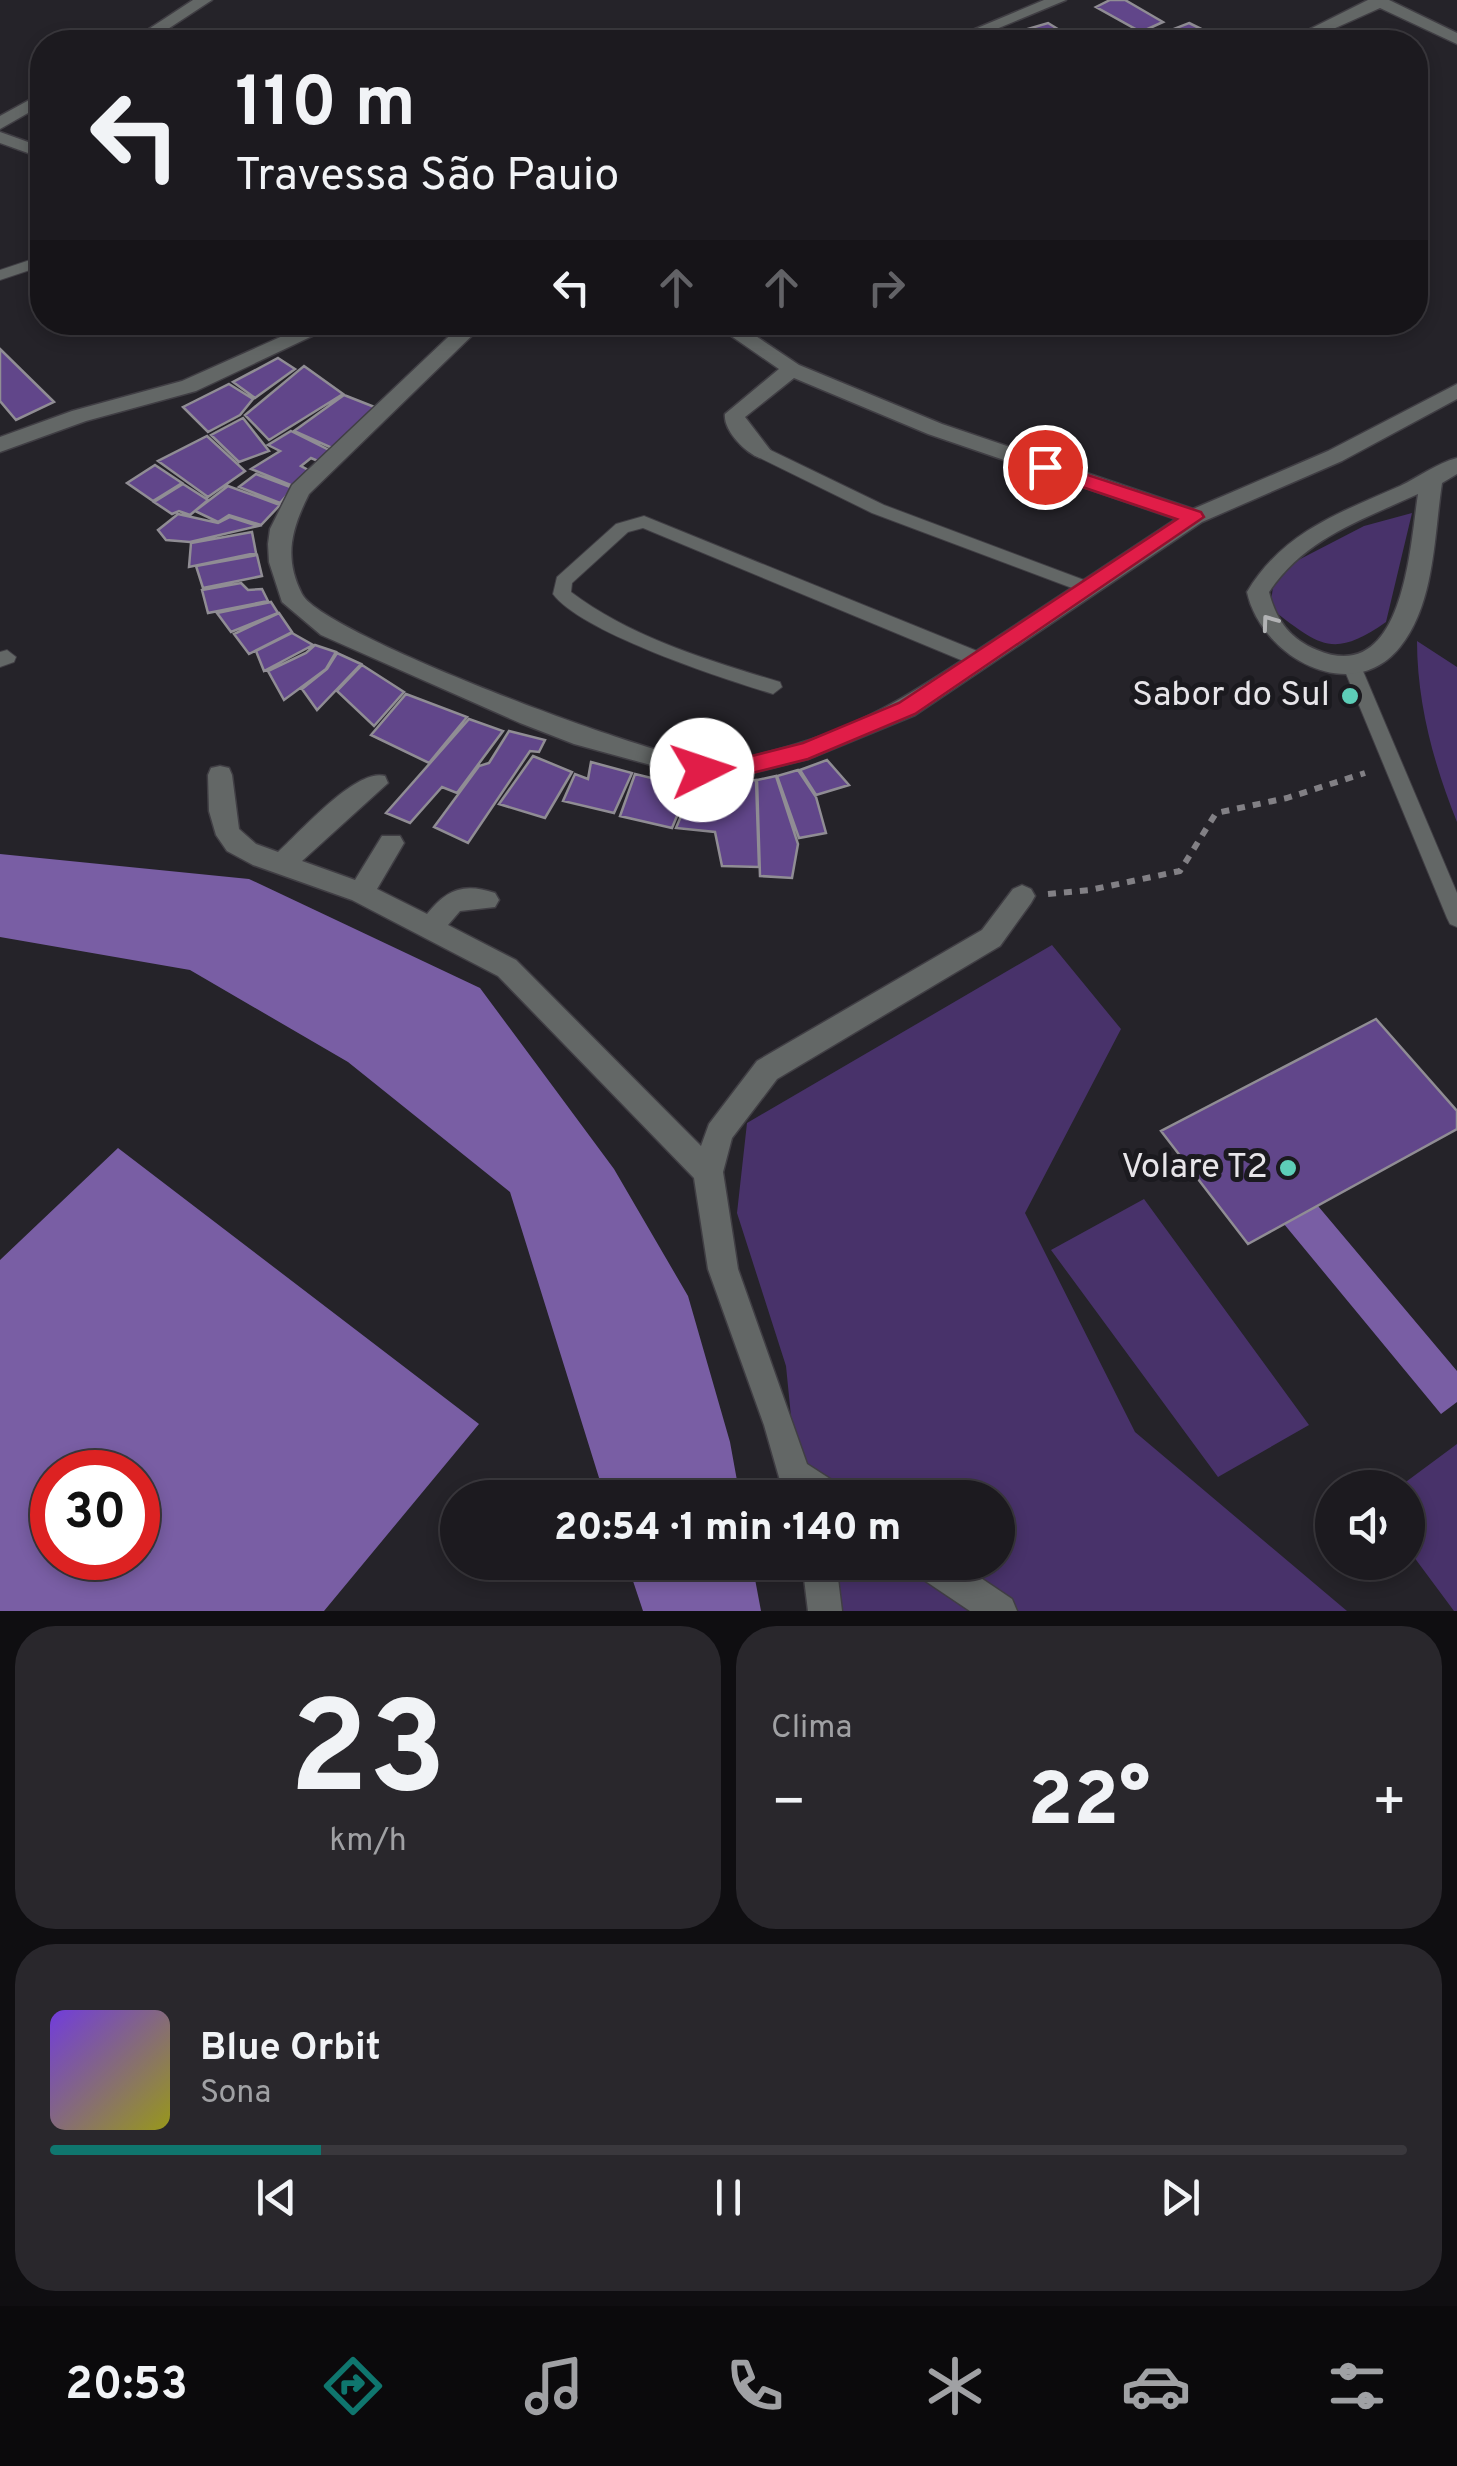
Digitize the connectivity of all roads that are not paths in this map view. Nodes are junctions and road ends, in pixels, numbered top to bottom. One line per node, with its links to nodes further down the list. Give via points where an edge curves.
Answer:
1 (204, 0): 4 (street)
2 (1058, 0): 5 (street)
3 (1378, 1): 6 (street); 7 (street)
4 (158, 30)
5 (982, 30)
6 (1317, 30)
7 (1457, 39)
8 (30, 105): 9 (street)
9 (0, 124)
10 (0, 137): 11 (street)
11 (30, 148)
12 (30, 264): 13 (lane)
13 (0, 275)
14 (303, 335): 19 (street, via 189,386)
15 (462, 335): 25 (street, via 325,463 289,508 280,562 293,602 306,615 528,718 702,770 760,764 835,741 907,709)
16 (741, 335): 17 (street)
17 (792, 369): 20 (street, via 734,414); 23 (street, via 935,429)
18 (1457, 390): 23 (street, via 1335,456)
19 (0, 445)
20 (760, 451): 24 (lane, via 878,509)
21 (1457, 465): 22 (street)
22 (1431, 483): 26 (street, via 1402,623 1380,652); 26 (street, one-way to 22, via 1313,658 1278,635 1258,607 1258,592 1293,550 1366,507)
23 (1194, 517): 24 (street)
24 (1086, 587): 25 (street)
25 (980, 660): 27 (lane, via 644,522 622,528 563,581 562,594 589,613 673,655)
26 (1352, 664): 31 (lane)
27 (773, 687)
28 (220, 775): 32 (street, via 220,817 228,839)
29 (376, 783): 32 (street)
30 (392, 843): 34 (street)
31 (1431, 856): 33 (lane); 37 (lane)
32 (282, 864): 34 (street)
33 (1457, 887)
34 (361, 894): 38 (street)
35 (1022, 896): 39 (street, via 991,938 767,1070 720,1132)
36 (486, 900): 38 (street, via 453,901)
37 (1457, 918)
38 (431, 928): 39 (street, via 507,968)
39 (708, 1172): 40 (street, via 723,1269)
40 (796, 1480)
41 (821, 1580): 43 (street)
42 (954, 1580): 44 (street)
43 (824, 1611)
44 (1000, 1611)

